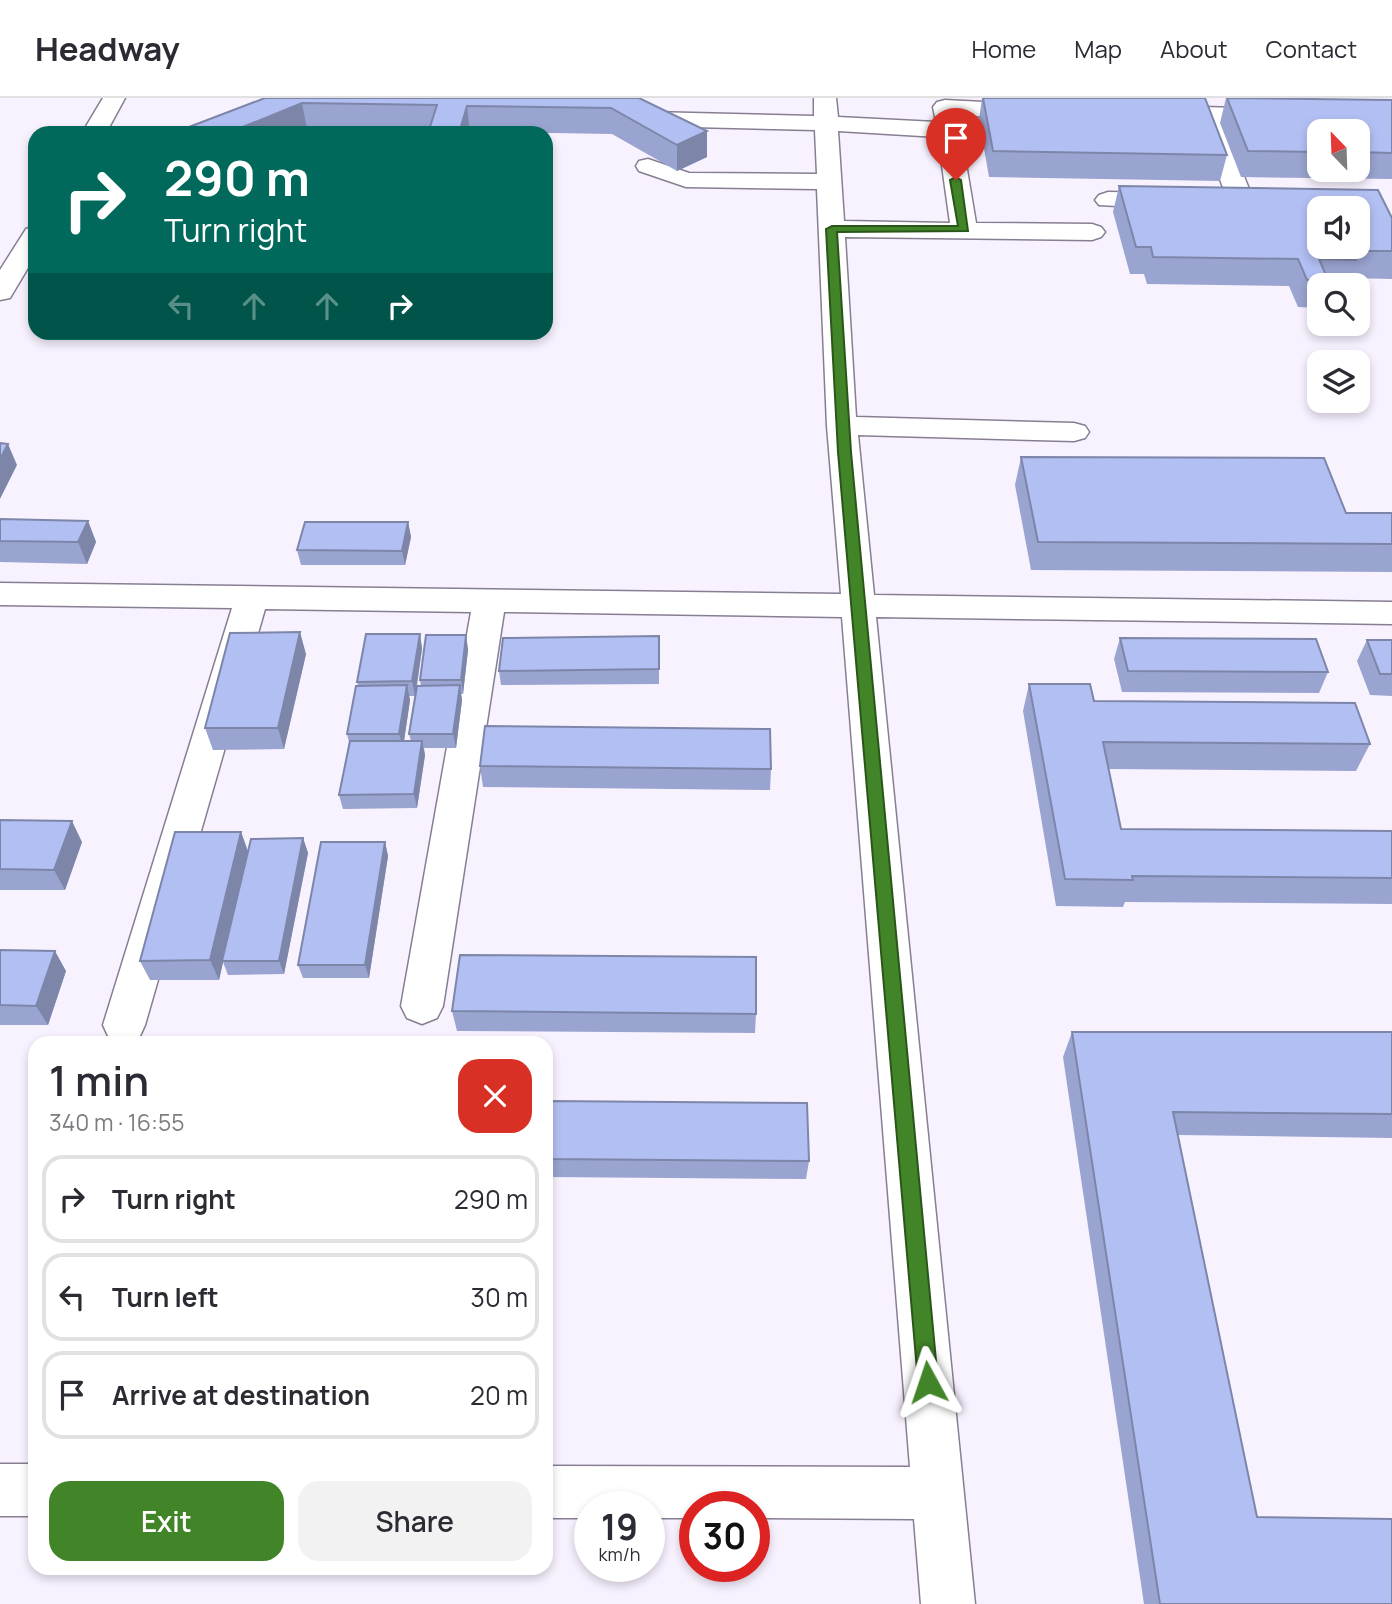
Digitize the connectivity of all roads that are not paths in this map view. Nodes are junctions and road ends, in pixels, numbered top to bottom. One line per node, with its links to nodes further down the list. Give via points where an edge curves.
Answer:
1 (114, 98): 9 (street)
2 (827, 111): 4 (street); 8 (street); 11 (street)
3 (1055, 111): 4 (street)
4 (945, 112): 18 (street)
5 (1138, 112): 6 (street)
6 (1206, 114): 7 (street); 15 (street)
7 (1299, 114)
8 (651, 119)
9 (98, 126)
10 (648, 166): 11 (street, via 686,180)
11 (829, 182): 17 (street)
12 (1108, 200): 13 (street)
13 (1188, 201)
14 (1214, 201): 15 (street)
15 (1241, 201): 16 (street)
16 (1267, 202)
17 (832, 229): 18 (street); 22 (street)
18 (964, 229): 19 (street)
19 (1092, 232)
20 (28, 246): 21 (street)
21 (0, 292)
22 (842, 426): 23 (street); 27 (street)
23 (1074, 432)
24 (0, 594): 25 (street)
25 (251, 600): 26 (street); 30 (street)
26 (489, 602): 27 (street); 29 (street)
27 (858, 604): 28 (street); 34 (street)
28 (1392, 613)
29 (422, 1006)
30 (124, 1025)
31 (0, 1490): 32 (street)
32 (28, 1490)
33 (553, 1492): 34 (street)
34 (938, 1493): 35 (street)
35 (948, 1604)

